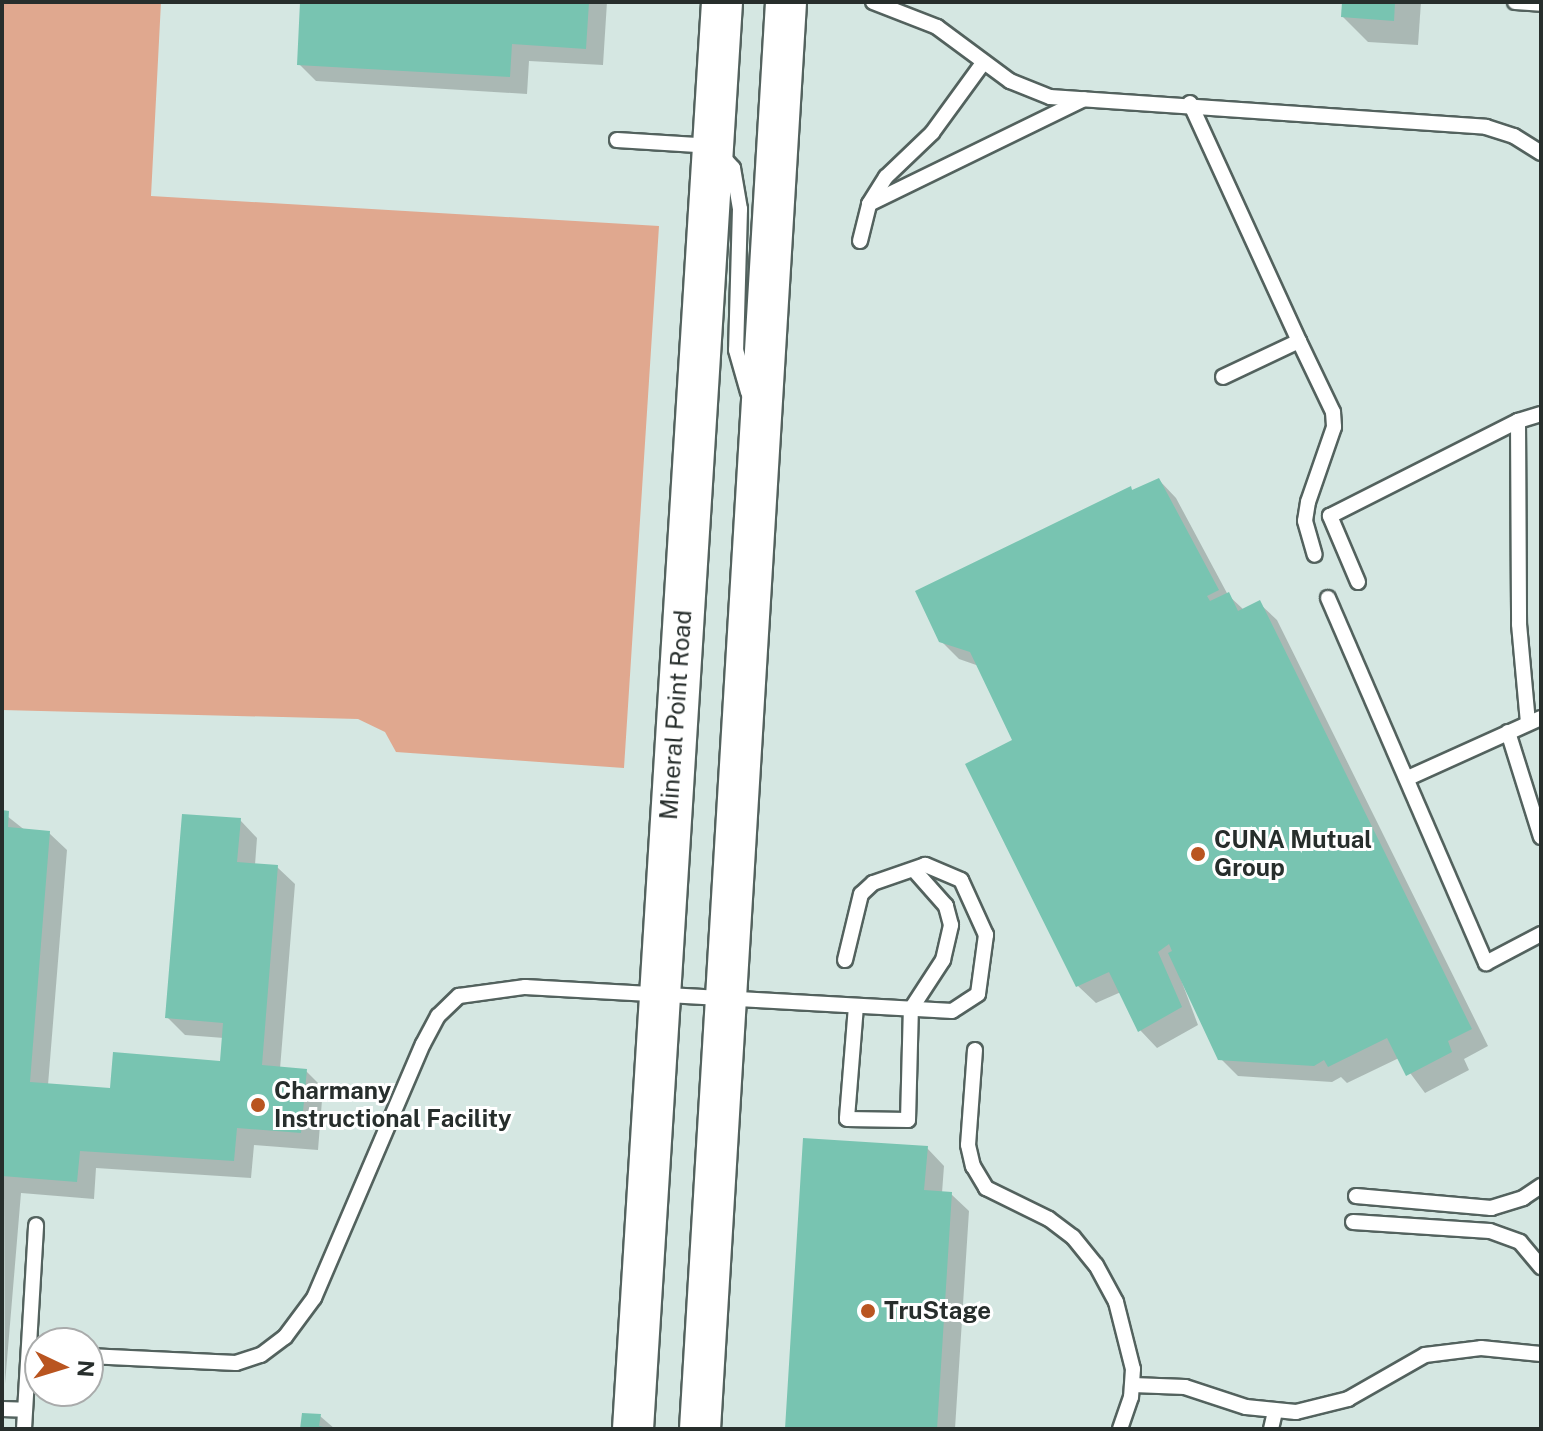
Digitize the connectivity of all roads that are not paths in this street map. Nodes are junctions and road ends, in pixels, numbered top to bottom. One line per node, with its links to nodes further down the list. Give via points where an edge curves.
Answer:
1 (722, 2): 10 (main road, Mineral Point Road)
2 (786, 2): 18 (main road)
3 (873, 2): 6 (lane, via 937,27)
4 (1515, 2): 5 (lane)
5 (1541, 4)
6 (983, 63): 7 (lane, via 1050,97); 12 (lane)
7 (1088, 97): 8 (lane); 12 (lane)
8 (1190, 103): 11 (lane, via 1486,127); 14 (lane)
9 (617, 140): 10 (lane)
10 (713, 146): 18 (lane, via 739,182 736,350); 31 (main road, Mineral Point Road)
11 (1541, 153)
12 (869, 204): 13 (lane)
13 (860, 241)
14 (1299, 341): 15 (lane); 19 (lane, via 1333,412 1334,427 1305,521)
15 (1223, 377)
16 (1541, 414): 17 (lane)
17 (1518, 421): 20 (lane, via 1330,516); 22 (lane, via 1519,624)
18 (761, 434): 32 (main road)
19 (1315, 555)
20 (1358, 582)
21 (1328, 598): 24 (lane)
22 (1535, 720): 23 (lane)
23 (1508, 732): 24 (lane); 25 (lane)
24 (1408, 778): 29 (lane, via 1486,963)
25 (1541, 837)
26 (915, 871): 27 (lane, via 925,865 961,880); 28 (lane, via 946,906); 30 (lane, via 873,883 861,894)
27 (977, 910): 28 (lane); 34 (lane, via 986,935 978,994 952,1011)
28 (949, 917): 34 (lane, via 943,960)
29 (1541, 934)
30 (845, 960)
31 (658, 996): 32 (lane); 43 (lane, via 525,987 459,996 438,1016 423,1044 314,1298 285,1337 261,1355 236,1363); 50 (main road, Mineral Point Road)
32 (725, 999): 33 (lane); 51 (main road)
33 (856, 1006): 34 (lane); 34 (lane, via 847,1119 908,1120)
34 (911, 1009)
35 (975, 1050): 44 (lane, via 968,1145 973,1166 986,1188 1049,1219 1096,1265 1129,1337)
36 (1541, 1186): 37 (lane, via 1491,1208)
37 (1356, 1196)
38 (1353, 1222): 40 (lane, via 1490,1231 1520,1242)
39 (36, 1225): 41 (lane)
40 (1541, 1267)
41 (34, 1327)
42 (1541, 1354): 48 (lane, via 1455,1348 1425,1355 1348,1399)
43 (104, 1357)
44 (1133, 1385): 48 (lane, via 1185,1387); 52 (lane)
45 (25, 1407): 47 (lane)
46 (2, 1409): 47 (lane)
47 (25, 1410): 49 (lane)
48 (1275, 1412): 53 (lane)
49 (24, 1429)
50 (633, 1429)
51 (700, 1429)
52 (1120, 1429)
53 (1271, 1429)

